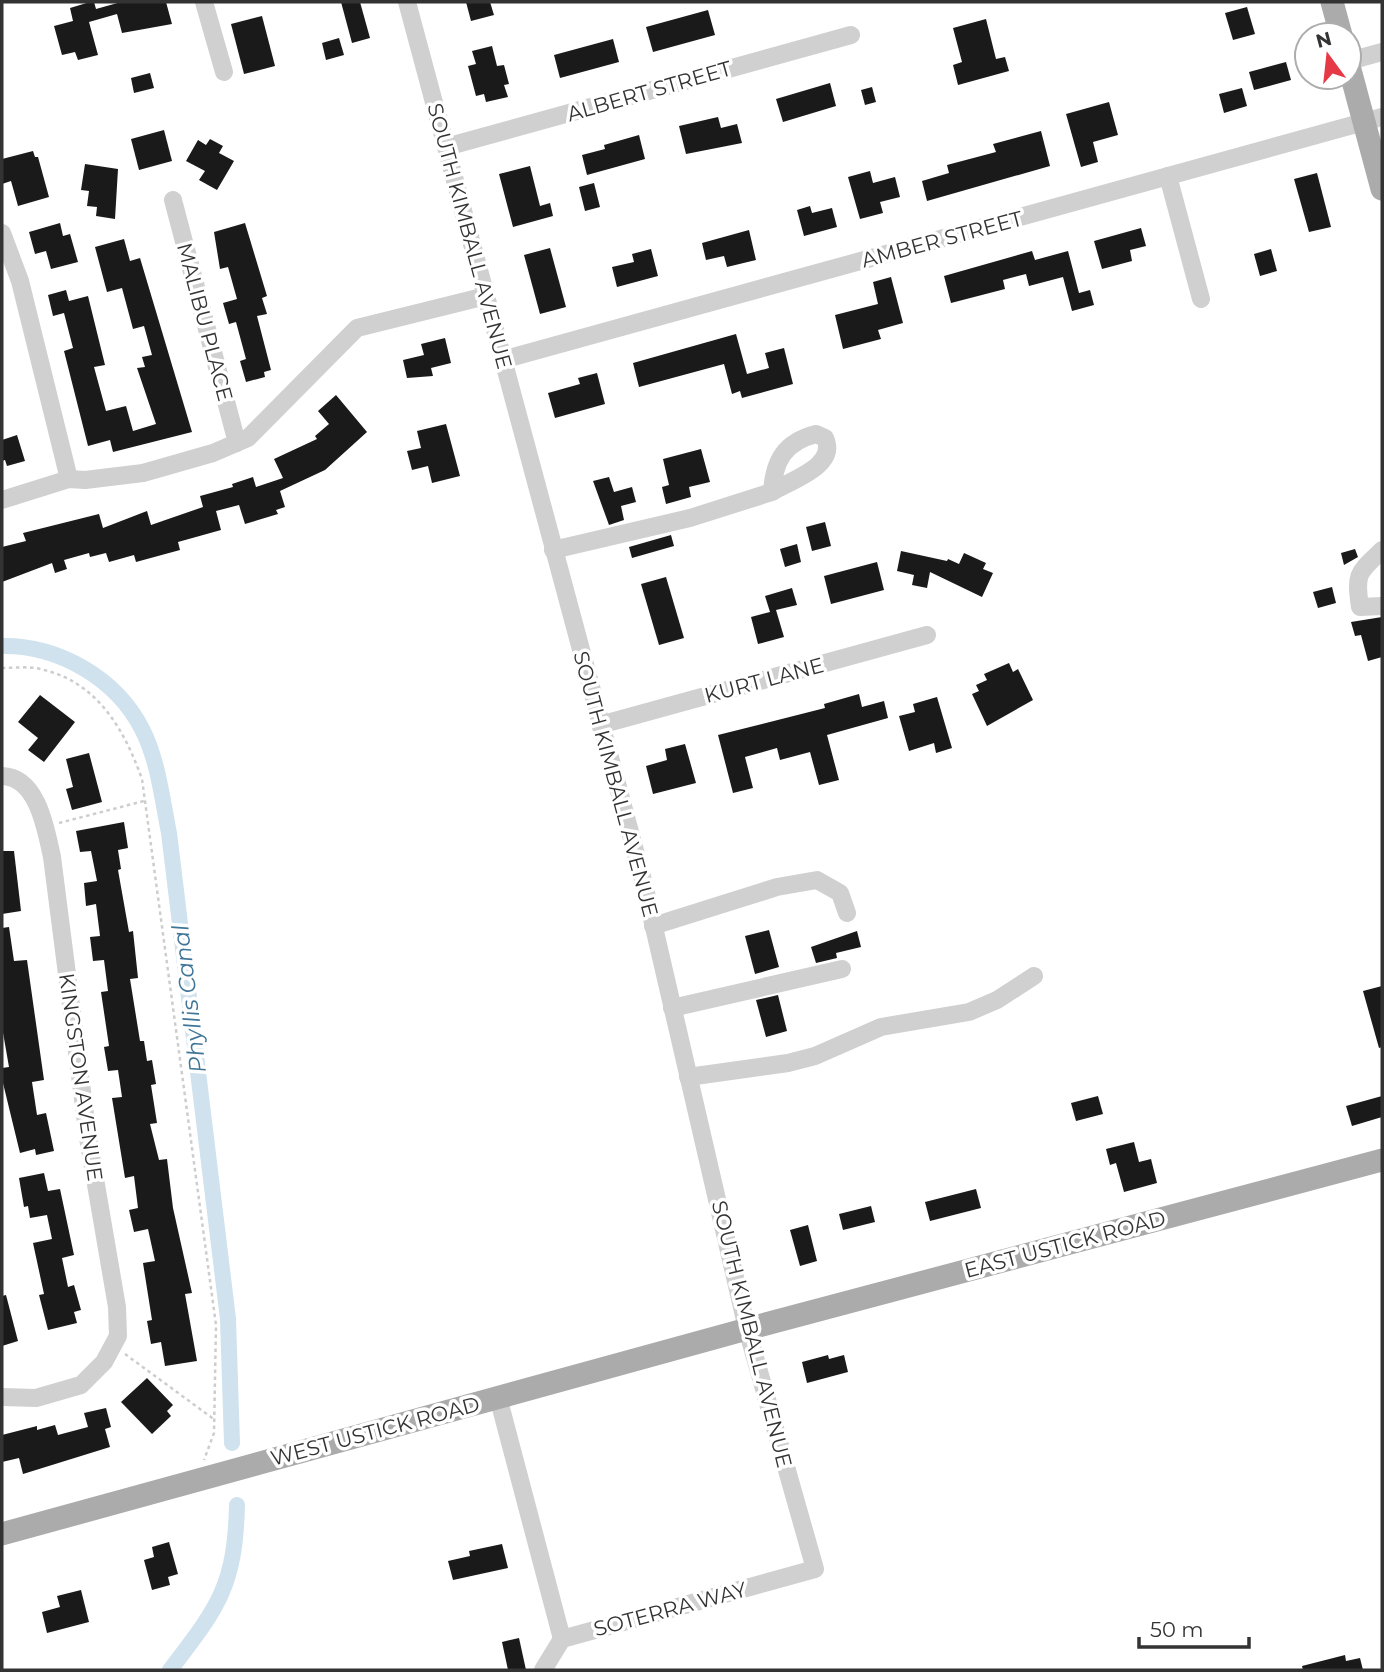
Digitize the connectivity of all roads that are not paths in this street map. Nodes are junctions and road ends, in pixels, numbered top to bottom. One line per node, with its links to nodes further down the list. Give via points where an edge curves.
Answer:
1 (204, 2): 8 (street)
2 (407, 2): 11 (street, SOUTH KIMBALL AVENUE)
3 (1332, 2): 4 (main road)
4 (1337, 21)
5 (851, 35): 11 (street, ALBERT STREET)
6 (1382, 52): 7 (street)
7 (1363, 57)
8 (224, 72)
9 (1360, 91): 10 (main road)
10 (1373, 120): 12 (street, AMBER STREET); 13 (main road)
11 (446, 147): 16 (street, SOUTH KIMBALL AVENUE)
12 (1168, 176): 17 (street); 18 (street, AMBER STREET)
13 (1382, 189)
14 (173, 200): 19 (street, MALIBU PLACE)
15 (2, 233): 20 (street, via 20,281)
16 (486, 296): 18 (street, SOUTH KIMBALL AVENUE); 19 (street, via 357,328 248,438)
17 (1201, 299)
18 (502, 360): 23 (street, SOUTH KIMBALL AVENUE)
19 (237, 443): 20 (street, via 143,473)
20 (69, 479): 22 (street)
21 (772, 492): 23 (street, via 690,518)
22 (2, 500)
23 (552, 550): 27 (street, SOUTH KIMBALL AVENUE)
24 (1382, 550): 25 (street, via 1356,580 1360,607)
25 (1382, 606)
26 (927, 635): 27 (street, KURT LANE)
27 (600, 724): 30 (street, SOUTH KIMBALL AVENUE)
28 (2, 776): 37 (street, KINGSTON AVENUE, via 9,776 29,792 43,815 88,1138 117,1307 117,1336 108,1355 81,1385 36,1398)
29 (846, 913): 30 (street, via 840,893 817,880 777,887)
30 (653, 926): 33 (street, SOUTH KIMBALL AVENUE)
31 (842, 969): 33 (street)
32 (1034, 976): 34 (street, via 968,1012 881,1027 788,1063)
33 (672, 1008): 34 (street, SOUTH KIMBALL AVENUE)
34 (688, 1077): 36 (street, SOUTH KIMBALL AVENUE)
35 (1382, 1160): 36 (main road, EAST USTICK ROAD)
36 (747, 1328): 38 (main road, WEST USTICK ROAD); 40 (street, SOUTH KIMBALL AVENUE)
37 (2, 1397)
38 (498, 1397): 39 (main road, WEST USTICK ROAD); 41 (street)
39 (2, 1534)
40 (815, 1569): 41 (street, SOTERRA WAY)
41 (562, 1639): 42 (street)
42 (543, 1670)

